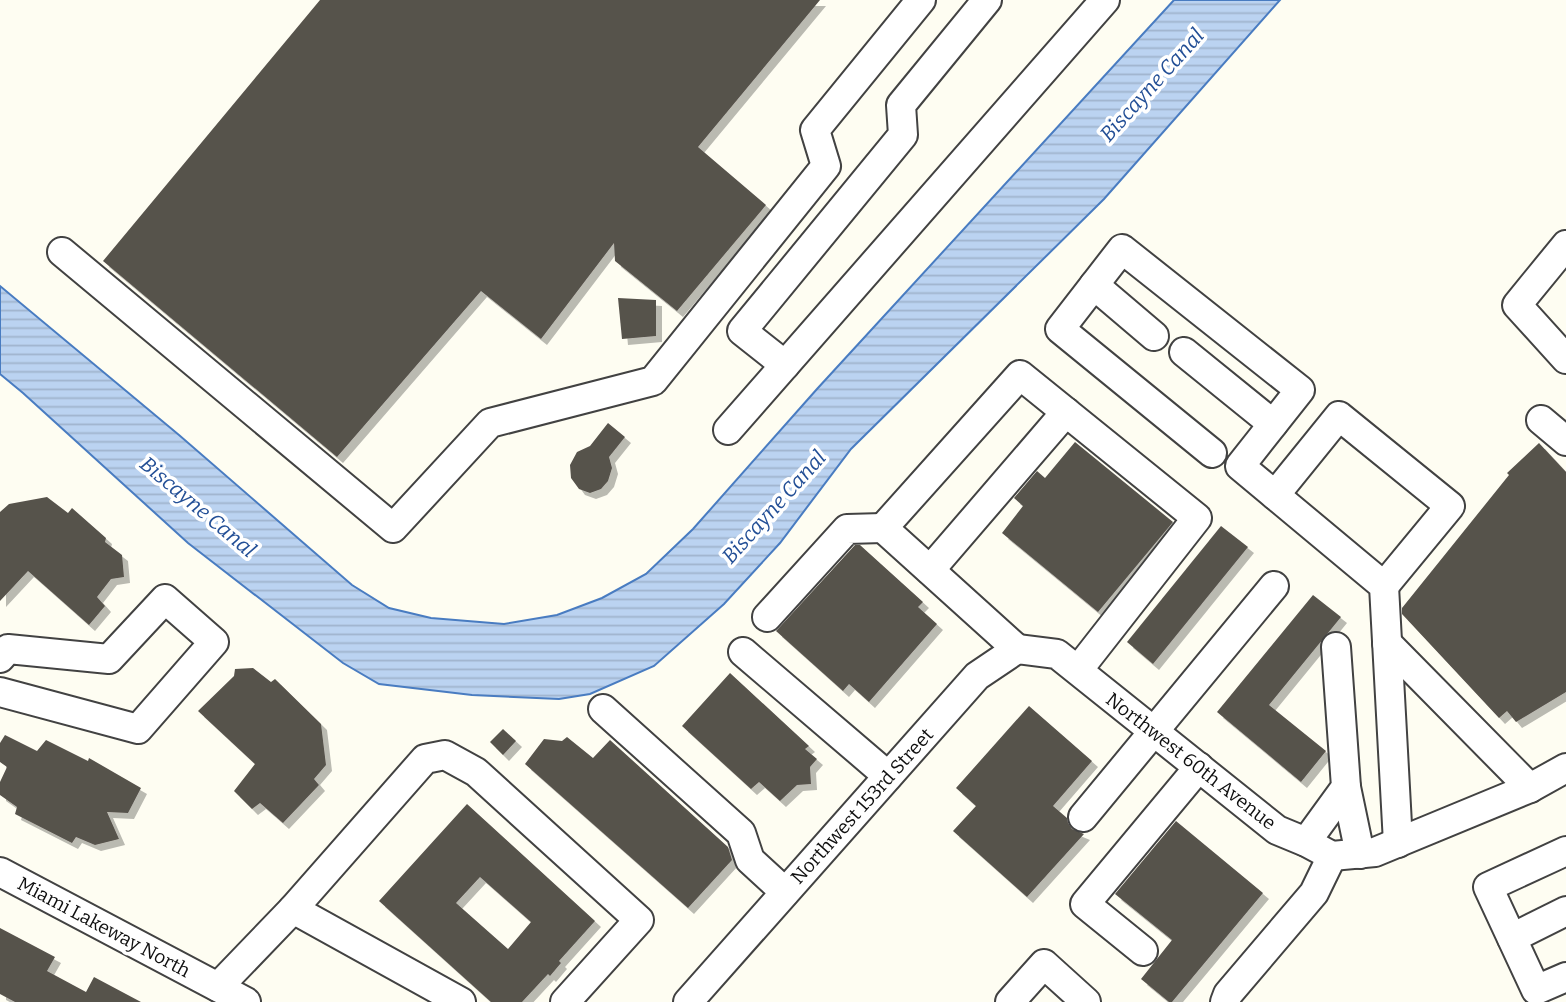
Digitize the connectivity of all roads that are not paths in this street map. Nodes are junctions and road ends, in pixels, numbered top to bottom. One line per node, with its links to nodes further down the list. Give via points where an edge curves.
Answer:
1 (921, 0): 5 (street, via 815,130 826,166 653,381 490,423 393,528)
2 (987, 0): 10 (street, via 901,106 903,135 742,331)
3 (1105, 0): 10 (street)
4 (1566, 245): 8 (street, via 1517,305)
5 (62, 252)
6 (1094, 285): 7 (street); 13 (street, via 1122,249 1143,265 1300,390); 16 (street, via 1060,329)
7 (1154, 336)
8 (1561, 341)
9 (1184, 352): 13 (street)
10 (785, 365): 14 (street)
11 (1066, 412): 18 (street, via 1020,375); 19 (street); 28 (street, via 1197,518)
12 (1541, 420): 15 (street)
13 (1273, 425): 17 (street, via 1240,466)
14 (728, 430)
15 (1566, 441)
16 (1212, 453)
17 (1275, 495): 21 (street); 21 (street, via 1339,416 1450,506)
18 (883, 528): 19 (street); 22 (street, via 846,529)
19 (930, 570): 25 (street)
20 (1274, 586): 31 (street)
21 (1384, 586): 23 (street)
22 (767, 617)
23 (1387, 643): 36 (street); 39 (street)
24 (1336, 647): 35 (street)
25 (1017, 649): 28 (street); 34 (street, Northwest 153rd Street, via 977,676)
26 (743, 652): 34 (street)
27 (0, 658): 29 (street, via 8,649 109,659 165,599 214,642 138,729)
28 (1067, 662): 31 (street, Northwest 60th Avenue)
29 (0, 692)
30 (603, 709): 44 (street, via 741,834 750,860)
31 (1154, 731): 32 (street, Northwest 60th Avenue); 37 (street)
32 (1199, 767): 38 (street, Northwest 60th Avenue, via 1278,830); 48 (street, via 1085,904)
33 (1564, 775): 36 (street)
34 (888, 776): 44 (street, Northwest 153rd Street)
35 (1346, 787): 38 (street); 41 (street)
36 (1530, 788): 39 (street)
37 (1083, 817)
38 (1306, 842): 42 (street, Northwest 60th Avenue)
39 (1398, 843): 41 (street)
40 (1566, 851): 47 (street, via 1489,887)
41 (1360, 854): 42 (street)
42 (1332, 856): 57 (street, via 1314,894 1228,994)
43 (0, 872): 50 (street, Miami Lakeway North)
44 (785, 892): 54 (street, Northwest 153rd Street)
45 (293, 909): 50 (street); 51 (street, via 425,760 445,755 475,772 639,920); 53 (street)
46 (1566, 911): 47 (street)
47 (1512, 937): 49 (street, via 1536,990)
48 (1143, 951)
49 (1566, 977)
50 (218, 988): 52 (street, Miami Lakeway North)
51 (574, 999)
52 (246, 1002)
53 (461, 1002)
54 (688, 1002)
55 (1010, 1002): 56 (street, via 1044,964)
56 (1086, 1002)
57 (1226, 1002)

